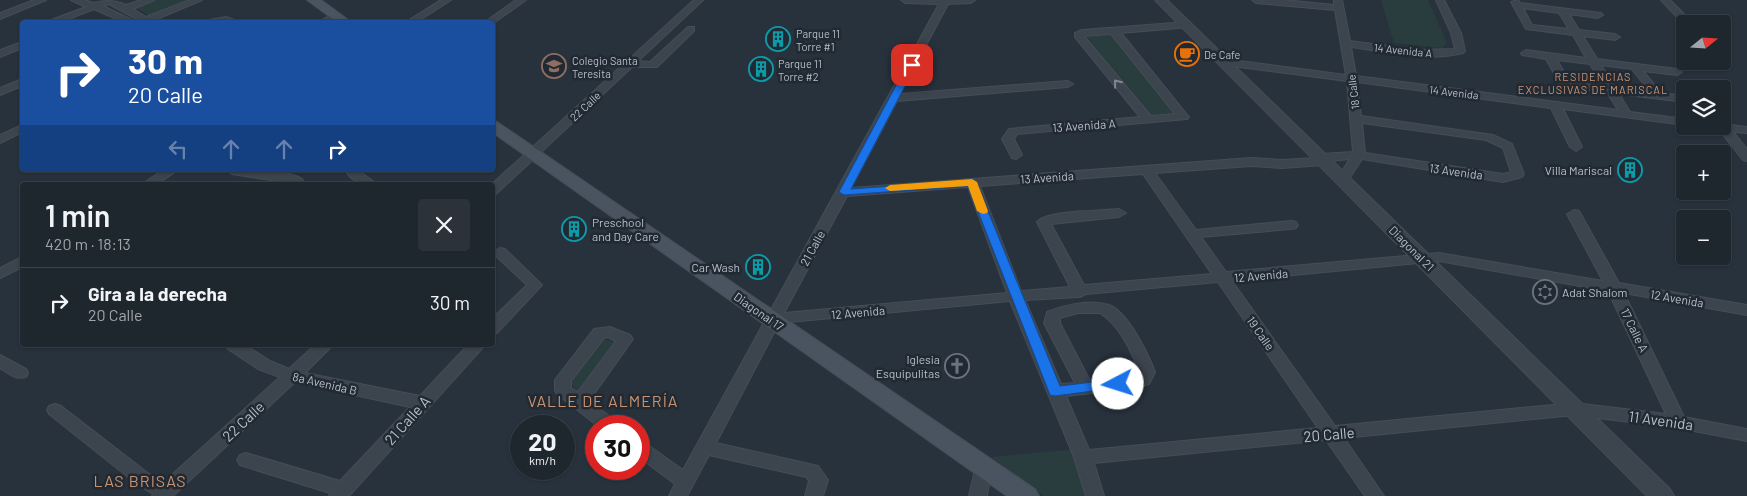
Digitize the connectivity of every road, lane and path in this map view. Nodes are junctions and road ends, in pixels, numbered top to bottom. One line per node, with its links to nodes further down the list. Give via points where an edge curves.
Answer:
1 (42, 0): 22 (street)
2 (75, 0): 18 (street)
3 (150, 0): 19 (street)
4 (198, 0): 28 (street)
5 (313, 0): 23 (main road)
6 (447, 0): 29 (street)
7 (522, 0): 30 (street)
8 (699, 0): 36 (street, 22 Calle)
9 (905, 0): 15 (street)
10 (971, 0): 15 (street)
11 (1162, 0): 31 (street, Diagonal 21)
12 (1256, 0): 17 (street)
13 (1440, 0): 38 (street, 14 Avenida A, via 1456,33 1460,52 1419,53)
14 (1665, 0): 21 (street)
15 (946, 1): 57 (street, 21 Calle)
16 (106, 3): 18 (street); 19 (street); 25 (street); 26 (street)
17 (1339, 4): 38 (street, 18 Calle)
18 (94, 6): 24 (street)
19 (123, 7): 27 (street)
20 (1562, 10): 34 (street); 34 (street, via 1596,12 1615,37); 34 (street, via 1516,4 1529,27)
21 (1680, 15)
22 (0, 16)
23 (340, 19)
24 (59, 20)
25 (78, 20)
26 (127, 20)
27 (145, 20)
28 (149, 20)
29 (414, 20)
30 (492, 20)
31 (1187, 25): 33 (street); 46 (street, Diagonal 21)
32 (691, 29): 37 (street)
33 (1114, 31): 62 (street, one-way to 33, via 1079,34); 62 (street, 13 Avenida A, via 1183,117)
34 (1576, 33): 47 (street)
35 (20, 37): 39 (street)
36 (658, 38): 37 (street); 41 (street, 22 Calle)
37 (679, 40): 42 (street)
38 (1347, 44): 51 (street, 18 Calle)
39 (0, 45)
40 (20, 46): 44 (street)
41 (647, 48): 42 (street); 48 (street, 22 Calle)
42 (668, 50): 48 (street, via 654,65)
43 (1526, 53): 45 (street)
44 (0, 54)
45 (1550, 56): 47 (street); 54 (street, via 1565,84)
46 (1224, 62): 51 (street, 14 Avenida); 75 (street, Diagonal 21)
47 (1594, 62): 49 (street); 54 (street)
48 (630, 64): 71 (street, 22 Calle)
49 (1635, 67): 50 (street); 56 (street)
50 (1677, 72)
51 (1351, 79): 59 (street, 14 Avenida); 61 (street, 18 Calle)
52 (20, 83): 55 (street)
53 (1068, 84): 57 (street)
54 (1611, 90): 56 (street); 60 (street)
55 (0, 92)
56 (1658, 96): 58 (street)
57 (894, 98): 87 (street, 21 Calle)
58 (1676, 98)
59 (1555, 105): 60 (street, 14 Avenida); 70 (street)
60 (1626, 114): 63 (street, 14 Avenida)
61 (1356, 119): 72 (street, 18 Calle); 80 (street, via 1489,137 1508,146 1518,174)
62 (1148, 120): 73 (street, 13 Avenida A, via 1013,131 1008,139)
63 (1676, 121)
64 (495, 127): 71 (main road, Diagonal 17)
65 (1731, 128): 67 (street)
66 (20, 129): 69 (street)
67 (1747, 130)
68 (1726, 135): 74 (street)
69 (0, 140)
70 (1576, 147)
71 (533, 153): 86 (street, 22 Calle); 102 (main road, Diagonal 17)
72 (1360, 154): 75 (street, 13 Avenida); 80 (street, 13 Avenida); 81 (street)
73 (1016, 155)
74 (1747, 157)
75 (1321, 158): 76 (street, 13 Avenida, via 1282,164 1251,162); 81 (street, Diagonal 21)
76 (1147, 170): 85 (street, 13 Avenida); 91 (street, 19 Calle)
77 (169, 172): 83 (street)
78 (245, 172): 82 (street)
79 (352, 172): 84 (street)
80 (1503, 178)
81 (1343, 179): 93 (street, Diagonal 21)
82 (297, 180)
83 (152, 182)
84 (368, 182)
85 (972, 182): 87 (street, 13 Avenida); 100 (street)
86 (495, 188)
87 (844, 192): 102 (street, 21 Calle)
88 (1119, 213): 99 (street, via 1044,222)
89 (1574, 214): 98 (street, 17 Calle A)
90 (1291, 225): 91 (street)
91 (1192, 234): 97 (street, 19 Calle)
92 (500, 252): 103 (street, via 535,285)
93 (1423, 259): 97 (street, 12 Avenida); 98 (street, 12 Avenida, via 1439,258); 114 (street, Diagonal 21)
94 (20, 262): 95 (street)
95 (4, 272): 96 (street)
96 (20, 273)
97 (1222, 278): 99 (street, 12 Avenida); 118 (street, 19 Calle)
98 (1614, 287): 101 (street, 12 Avenida); 117 (street, 17 Calle A)
99 (1080, 292): 100 (street, 12 Avenida)
100 (1016, 297): 102 (street, 12 Avenida); 111 (street)
101 (1747, 310)
102 (772, 320): 120 (street, 21 Calle); 124 (main road, Diagonal 17)
103 (495, 326)
104 (237, 347): 109 (street, 8a Avenida B, via 264,365)
105 (323, 347): 109 (street, 22 Calle)
106 (475, 347): 112 (street, 21 Calle A)
107 (0, 360): 108 (street)
108 (20, 373)
109 (292, 376): 112 (street, 8a Avenida B); 127 (street, 22 Calle)
110 (1086, 387): 110 (street, via 1143,380 1148,372 1114,314 1104,308 1059,311 1052,315 1052,323); 111 (street)
111 (1055, 392): 121 (street)
112 (422, 403): 126 (street, 21 Calle A)
113 (579, 403): 113 (street, via 625,339 610,332 599,333 563,380 563,390); 116 (street)
114 (1574, 409): 117 (street, 11 Avenida); 118 (street, 20 Calle); 133 (street, Diagonal 21)
115 (56, 410): 127 (street)
116 (595, 415)
117 (1678, 422): 119 (street, 11 Avenida)
118 (1331, 434): 121 (street, 20 Calle); 132 (street, 19 Calle)
119 (1747, 435)
120 (704, 446): 125 (street, 21 Calle); 128 (street, via 812,471 819,480)
121 (1082, 457): 131 (street)
122 (650, 458): 125 (street)
123 (246, 460): 126 (street)
124 (984, 467): 129 (street); 130 (main road, Diagonal 17)
125 (682, 489)
126 (341, 493)
127 (163, 494)
128 (814, 496)
129 (978, 496)
130 (1026, 496)
131 (1095, 496)
132 (1374, 496)
133 (1662, 496)

